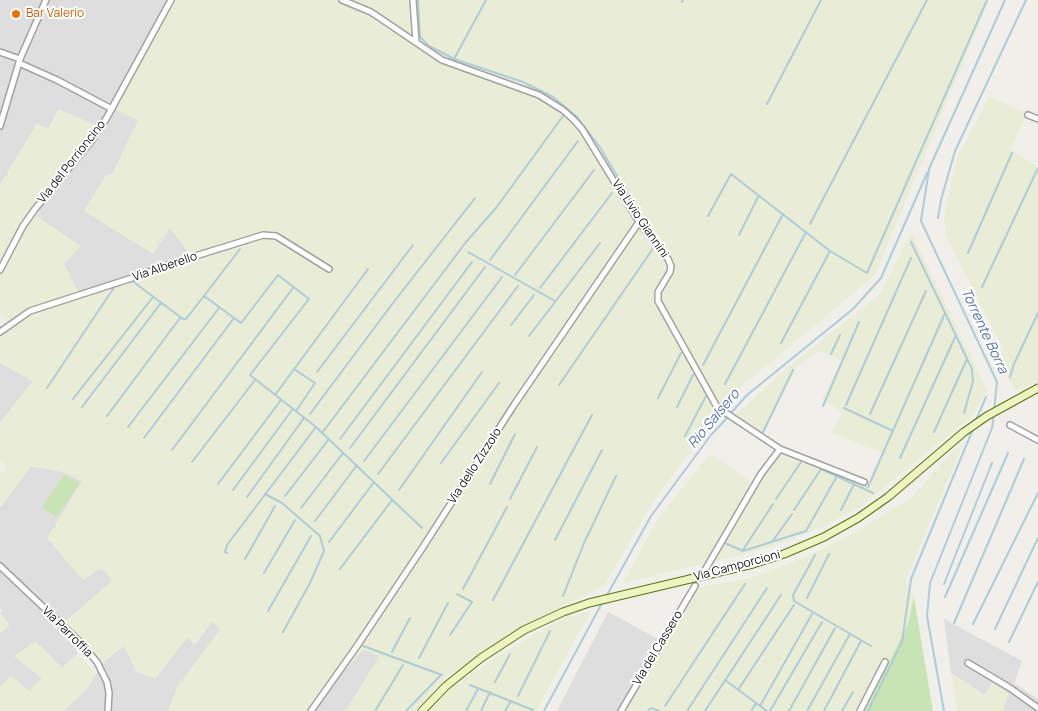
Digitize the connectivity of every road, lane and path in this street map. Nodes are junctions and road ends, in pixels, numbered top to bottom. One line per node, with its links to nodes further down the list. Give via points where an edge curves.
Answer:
1 (46, 0): 7 (street)
2 (172, 0): 8 (street, Via del Porrioncino)
3 (342, 0): 5 (street, Via Livio Giannini, via 371,12)
4 (413, 0): 5 (street)
5 (416, 42): 12 (street, Via Livio Giannini, via 452,64 526,89 563,110 582,129)
6 (0, 52): 7 (street)
7 (20, 61): 8 (street); 11 (street)
8 (112, 109): 14 (street, Via del Porrioncino, via 92,140 23,226)
9 (1028, 115): 10 (street)
10 (1038, 119)
11 (0, 126)
12 (640, 222): 19 (street, Via Livio Giannini, via 671,266 658,292 658,301 717,406); 28 (street, Via dello Zizzolo)
13 (329, 269): 15 (street, Via Alberello, via 276,236 263,235 30,311)
14 (0, 270)
15 (0, 332)
16 (1038, 388): 22 (main road, Via Camporcioni, via 986,416 888,497 824,537 768,559)
17 (1010, 425): 18 (street)
18 (1038, 440)
19 (780, 448): 20 (street, Via Livio Giannini); 22 (street)
20 (864, 482)
21 (0, 566): 27 (street, Via Parroffia, via 97,662 107,682)
22 (706, 573): 29 (main road, Via Camporcioni, bridge, via 589,603 517,634 480,658)
23 (696, 586): 30 (street, Via del Cassero)
24 (885, 662): 31 (street)
25 (968, 663): 26 (street)
26 (1038, 708)
27 (108, 711)
28 (311, 711)
29 (422, 711)
30 (621, 711)
31 (860, 711)

